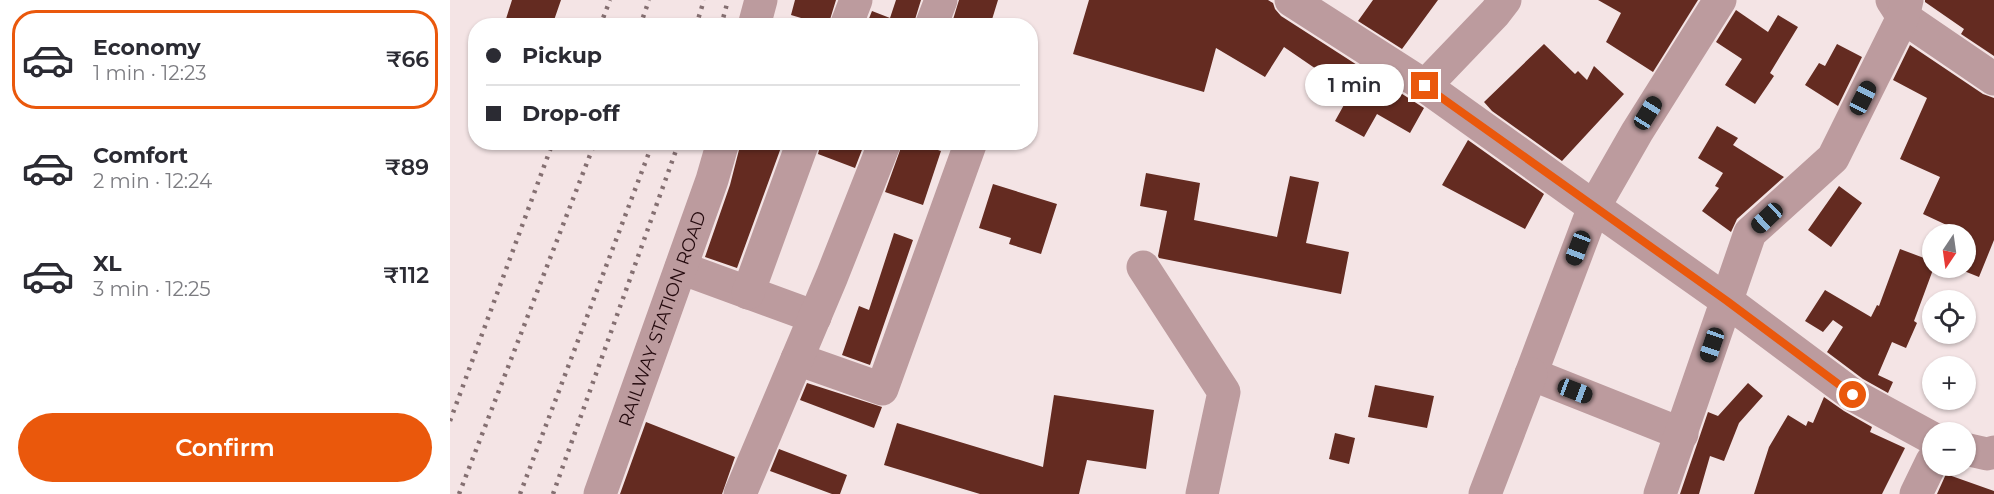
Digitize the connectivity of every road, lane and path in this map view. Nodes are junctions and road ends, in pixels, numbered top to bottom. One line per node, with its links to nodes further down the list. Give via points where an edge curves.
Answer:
1 (761, 0): 8 (street)
2 (856, 0): 9 (street)
3 (941, 0): 10 (street)
4 (1291, 0): 12 (street)
5 (1505, 0): 12 (street)
6 (1720, 0): 17 (street, via 1636,132)
7 (1901, 6): 11 (street); 21 (street, via 1833,158 1750,233)
8 (756, 18)
9 (849, 18)
10 (934, 18)
11 (1994, 80)
12 (1425, 86): 17 (street)
13 (721, 150): 19 (street, RAILWAY STATION ROAD)
14 (800, 150): 20 (street)
15 (882, 150): 22 (street)
16 (968, 150): 23 (street, via 882,389)
17 (1594, 207): 21 (street); 24 (street)
18 (1143, 267): 32 (street, via 1224,392)
19 (681, 268): 20 (street); 30 (street, RAILWAY STATION ROAD)
20 (748, 292): 22 (street)
21 (1727, 301): 25 (street, via 1853,395); 26 (street)
22 (815, 317): 23 (street)
23 (797, 358): 31 (street)
24 (1531, 374): 26 (street); 33 (street)
25 (1922, 433)
26 (1682, 434): 34 (street)
27 (1976, 452): 28 (street)
28 (1994, 452)
29 (1925, 476): 35 (street)
30 (600, 494)
31 (740, 494)
32 (1202, 494)
33 (1485, 494)
34 (1660, 494)
35 (1916, 494)

